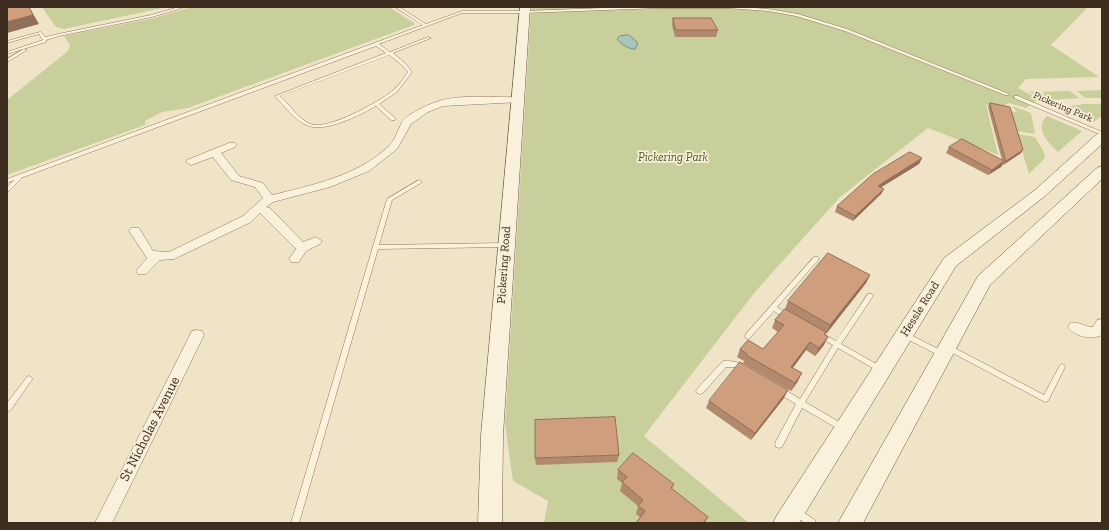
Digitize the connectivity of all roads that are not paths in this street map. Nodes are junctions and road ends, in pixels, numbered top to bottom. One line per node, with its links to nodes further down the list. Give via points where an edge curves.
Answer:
1 (183, 7): 6 (lane)
2 (397, 7): 4 (lane)
3 (525, 10): 4 (lane, via 462,12); 13 (lane, via 726,7 798,15 846,30); 15 (street, Pickering Road)
4 (425, 25): 8 (lane)
5 (429, 38): 11 (lane)
6 (44, 39): 7 (lane, via 40,34); 9 (lane, via 45,41)
7 (7, 42)
8 (376, 44): 11 (lane); 23 (lane)
9 (31, 46): 10 (lane); 12 (lane)
10 (7, 53)
11 (389, 53): 16 (lane, via 407,66 410,72 394,93); 16 (lane, via 277,96 309,125 316,126 336,123)
12 (7, 61)
13 (1007, 94)
14 (1016, 98): 18 (lane, Pickering Park)
15 (518, 100): 28 (street, via 441,103 406,122 394,147 365,169 326,185); 33 (street, Pickering Road)
16 (376, 104): 17 (lane)
17 (393, 119)
18 (1100, 140): 27 (street, Hessle Road)
19 (232, 145): 20 (street)
20 (215, 154): 21 (street); 28 (street, via 235,178 259,186)
21 (191, 162)
22 (1102, 171): 29 (street)
23 (21, 176): 24 (lane); 26 (lane)
24 (7, 181)
25 (419, 182): 34 (lane, via 390,199)
26 (7, 190)
27 (1040, 193): 29 (street); 46 (street, Hessle Road, via 950,262)
28 (269, 199): 30 (street)
29 (1064, 206): 50 (street, via 984,281)
30 (257, 209): 35 (street, via 266,211); 36 (street, via 247,219 170,256)
31 (135, 231): 36 (street, via 150,255)
32 (316, 241): 35 (street)
33 (505, 245): 34 (lane); 64 (street, Pickering Road, via 492,435)
34 (376, 247): 63 (lane)
35 (302, 248): 37 (street)
36 (157, 255): 39 (street)
37 (295, 259)
38 (816, 259): 41 (lane)
39 (142, 271)
40 (870, 296): 49 (lane)
41 (773, 308): 42 (lane); 48 (lane)
42 (798, 322)
43 (1102, 324): 44 (street, via 1096,332 1086,332)
44 (1075, 327)
45 (810, 330): 49 (lane)
46 (904, 335): 50 (lane); 52 (street, Hessle Road)
47 (197, 336): 62 (street, St Nicholas Avenue)
48 (748, 336)
49 (836, 344): 52 (lane); 57 (lane)
50 (945, 351): 51 (lane, via 1045,398); 66 (street)
51 (1062, 367)
52 (881, 370): 59 (street, Hessle Road)
53 (749, 372): 56 (lane, via 736,364 724,364)
54 (29, 379): 58 (lane)
55 (774, 387): 57 (lane)
56 (700, 391)
57 (800, 402): 59 (lane); 60 (lane)
58 (7, 409)
59 (844, 429): 61 (street, Hessle Road)
60 (779, 444)
61 (789, 516): 65 (lane)
62 (103, 523)
63 (295, 523)
64 (490, 523)
65 (812, 523)
66 (850, 523)

